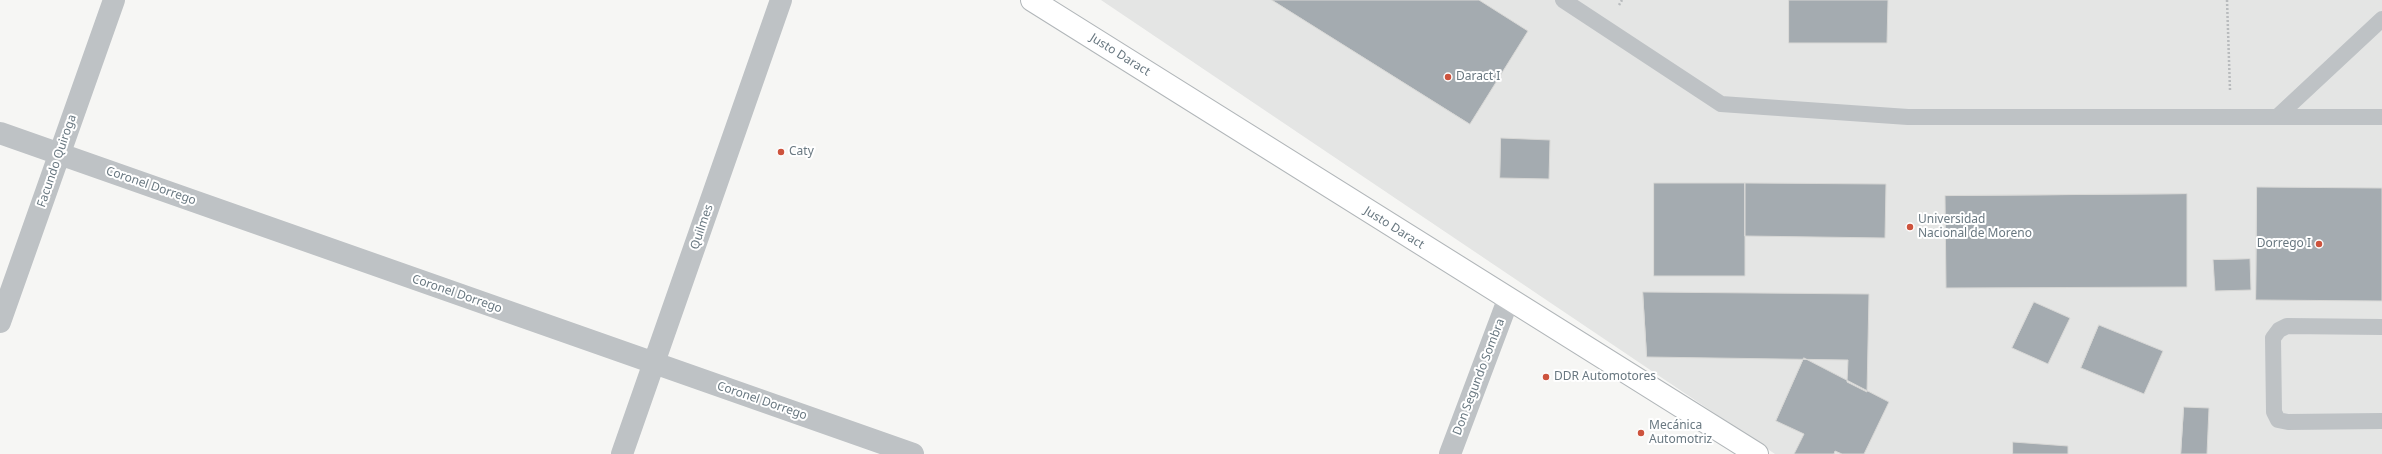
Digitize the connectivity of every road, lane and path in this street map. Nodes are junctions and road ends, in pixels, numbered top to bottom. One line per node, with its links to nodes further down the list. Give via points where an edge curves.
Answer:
1 (114, 0): 11 (street, Facundo Quiroga)
2 (781, 0): 15 (street, Quilmes)
3 (1032, 0): 12 (street, Justo Daract)
4 (1563, 0): 7 (lane, via 1721,104 1908,116)
5 (2226, 0): 7 (path)
6 (2382, 19): 8 (lane)
7 (2231, 117): 8 (lane)
8 (2277, 117): 9 (lane)
9 (2382, 117)
10 (0, 133): 11 (street, Coronel Dorrego)
11 (60, 154): 13 (street, Facundo Quiroga); 15 (street, Coronel Dorrego)
12 (1508, 300): 19 (street, Don Segundo Sombra); 20 (street, Justo Daract)
13 (0, 322)
14 (2382, 328): 16 (lane, via 2287,326 2279,330 2273,338 2274,412 2278,420)
15 (655, 363): 17 (street, Quilmes); 18 (street, Coronel Dorrego)
16 (2382, 421)
17 (622, 454)
18 (913, 454)
19 (1450, 454)
20 (1757, 454)

